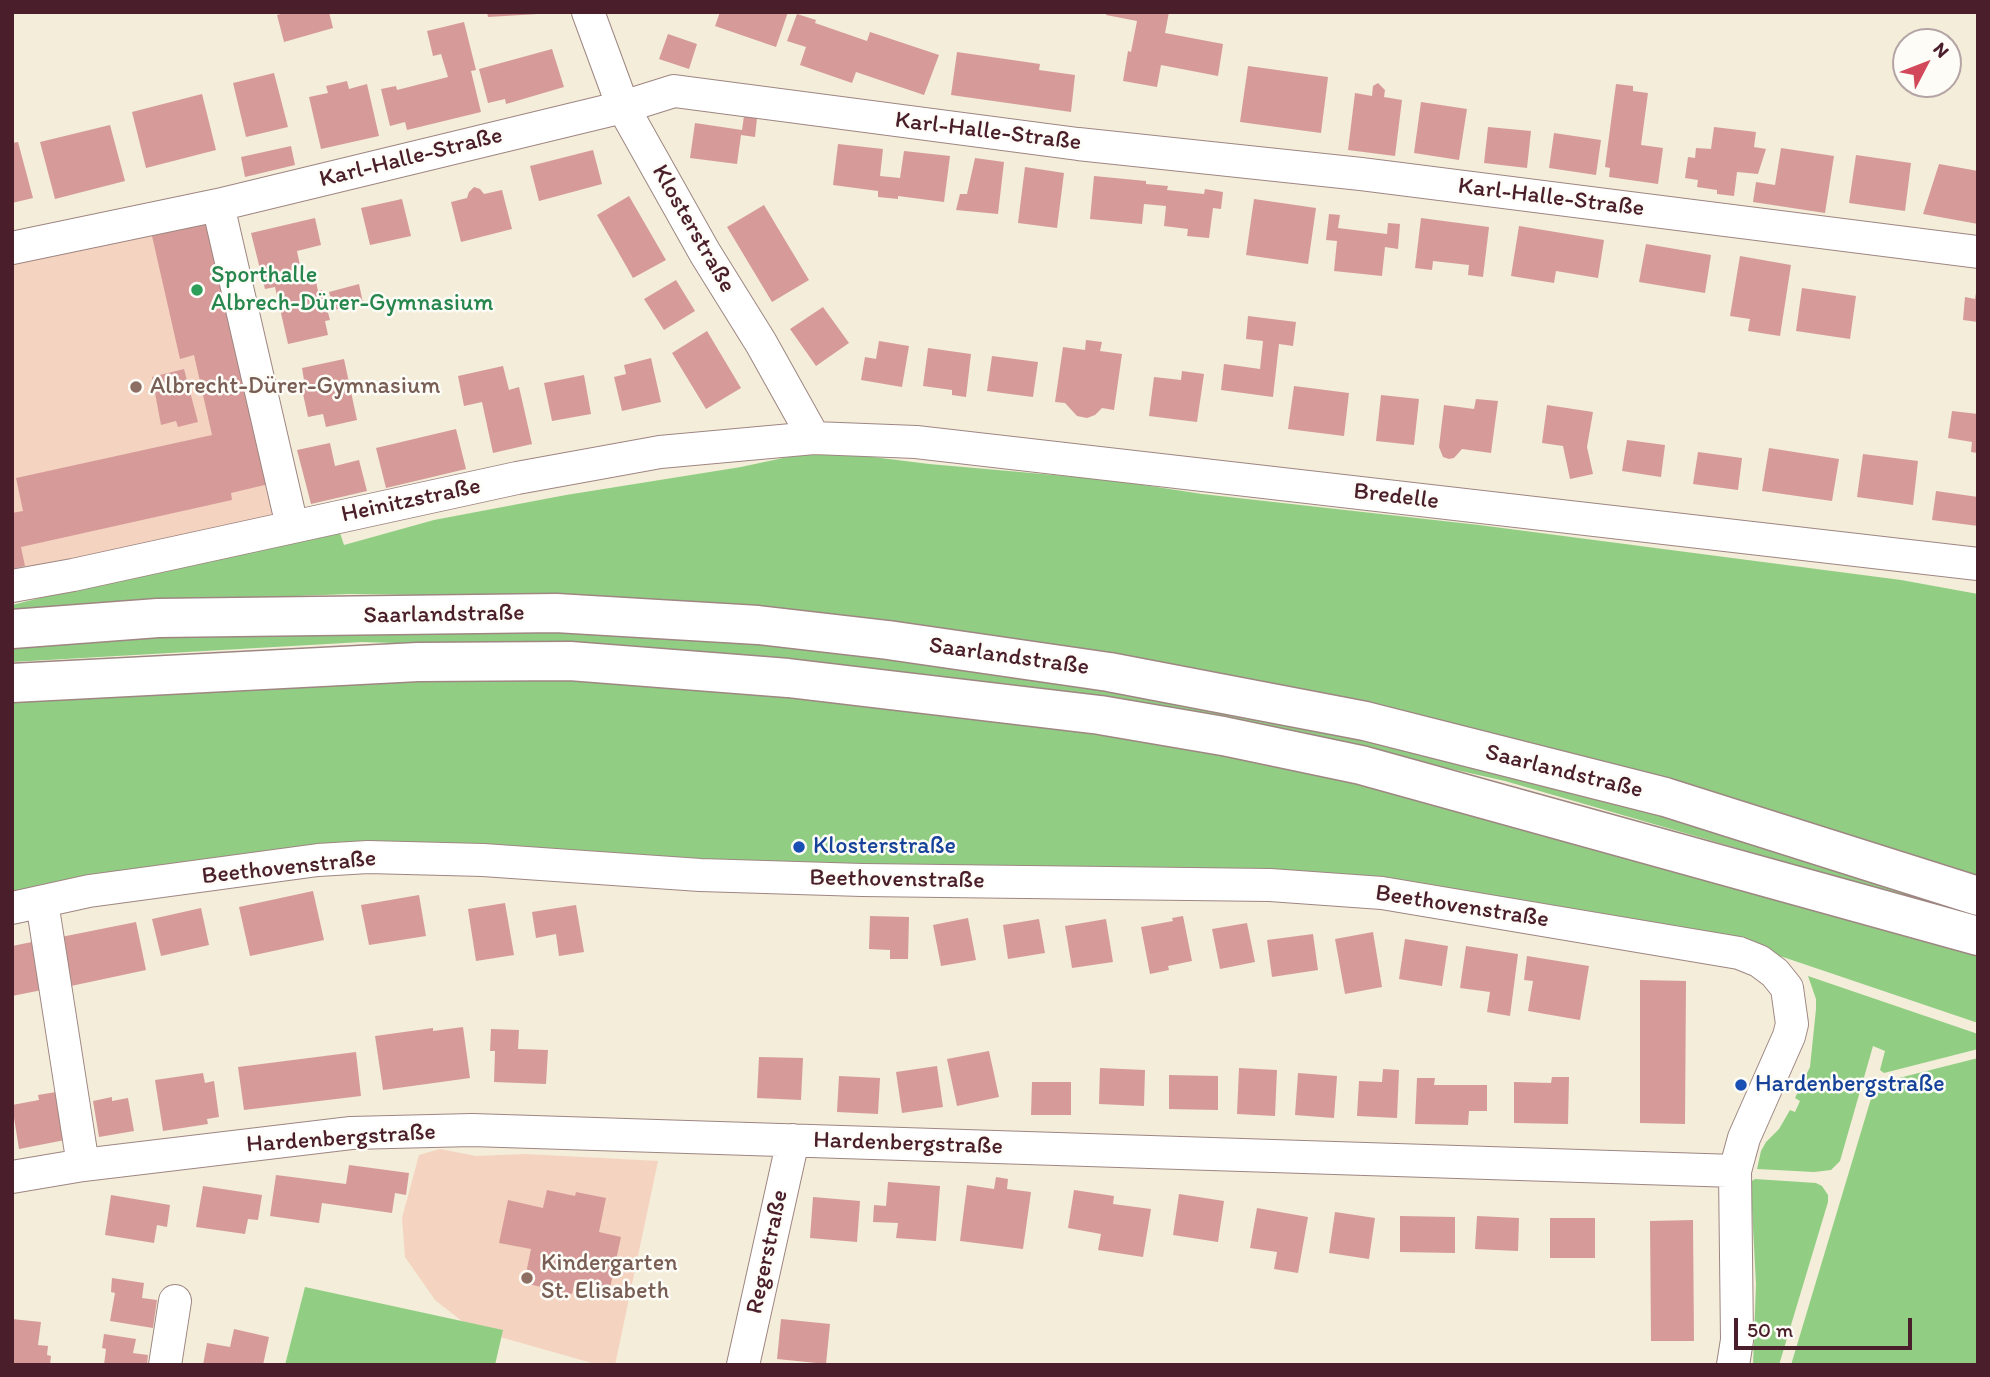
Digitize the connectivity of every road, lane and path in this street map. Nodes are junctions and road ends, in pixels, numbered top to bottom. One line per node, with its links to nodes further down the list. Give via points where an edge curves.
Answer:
1 (588, 12): 2 (street, Klosterstraße)
2 (624, 107): 3 (street, Karl-Halle-Straße); 5 (street, Karl-Halle-Straße, via 674,91); 6 (street, Klosterstraße)
3 (218, 205): 4 (street, Karl-Halle-Straße); 7 (street)
4 (12, 248)
5 (1978, 253)
6 (814, 438): 7 (street, Heinitzstraße, via 660,452); 8 (street, Bredelle, via 942,445)
7 (292, 526): 9 (street, Heinitzstraße)
8 (1978, 564)
9 (12, 586)
10 (12, 629): 12 (highway, Saarlandstraße, via 158,618 556,613 758,625 888,640 1109,672 1364,721 1665,797)
11 (12, 683): 14 (highway, Saarlandstraße, via 418,662 570,661 788,678 1100,715 1362,765)
12 (1978, 896)
13 (27, 905): 16 (street); 17 (street, Beethovenstraße, via 116,888 368,857 714,876 1270,885 1381,893 1739,953 1775,973 1787,988 1792,1024)
14 (1978, 936)
15 (793, 1140): 16 (street, Hardenbergstraße, via 472,1130 351,1133); 17 (street, Hardenbergstraße); 21 (street, Regerstraße)
16 (82, 1165): 18 (street, Hardenbergstraße)
17 (1735, 1171): 22 (street, via 1737,1340)
18 (12, 1177)
19 (175, 1301): 20 (street)
20 (165, 1365)
21 (743, 1365)
22 (1732, 1365)

